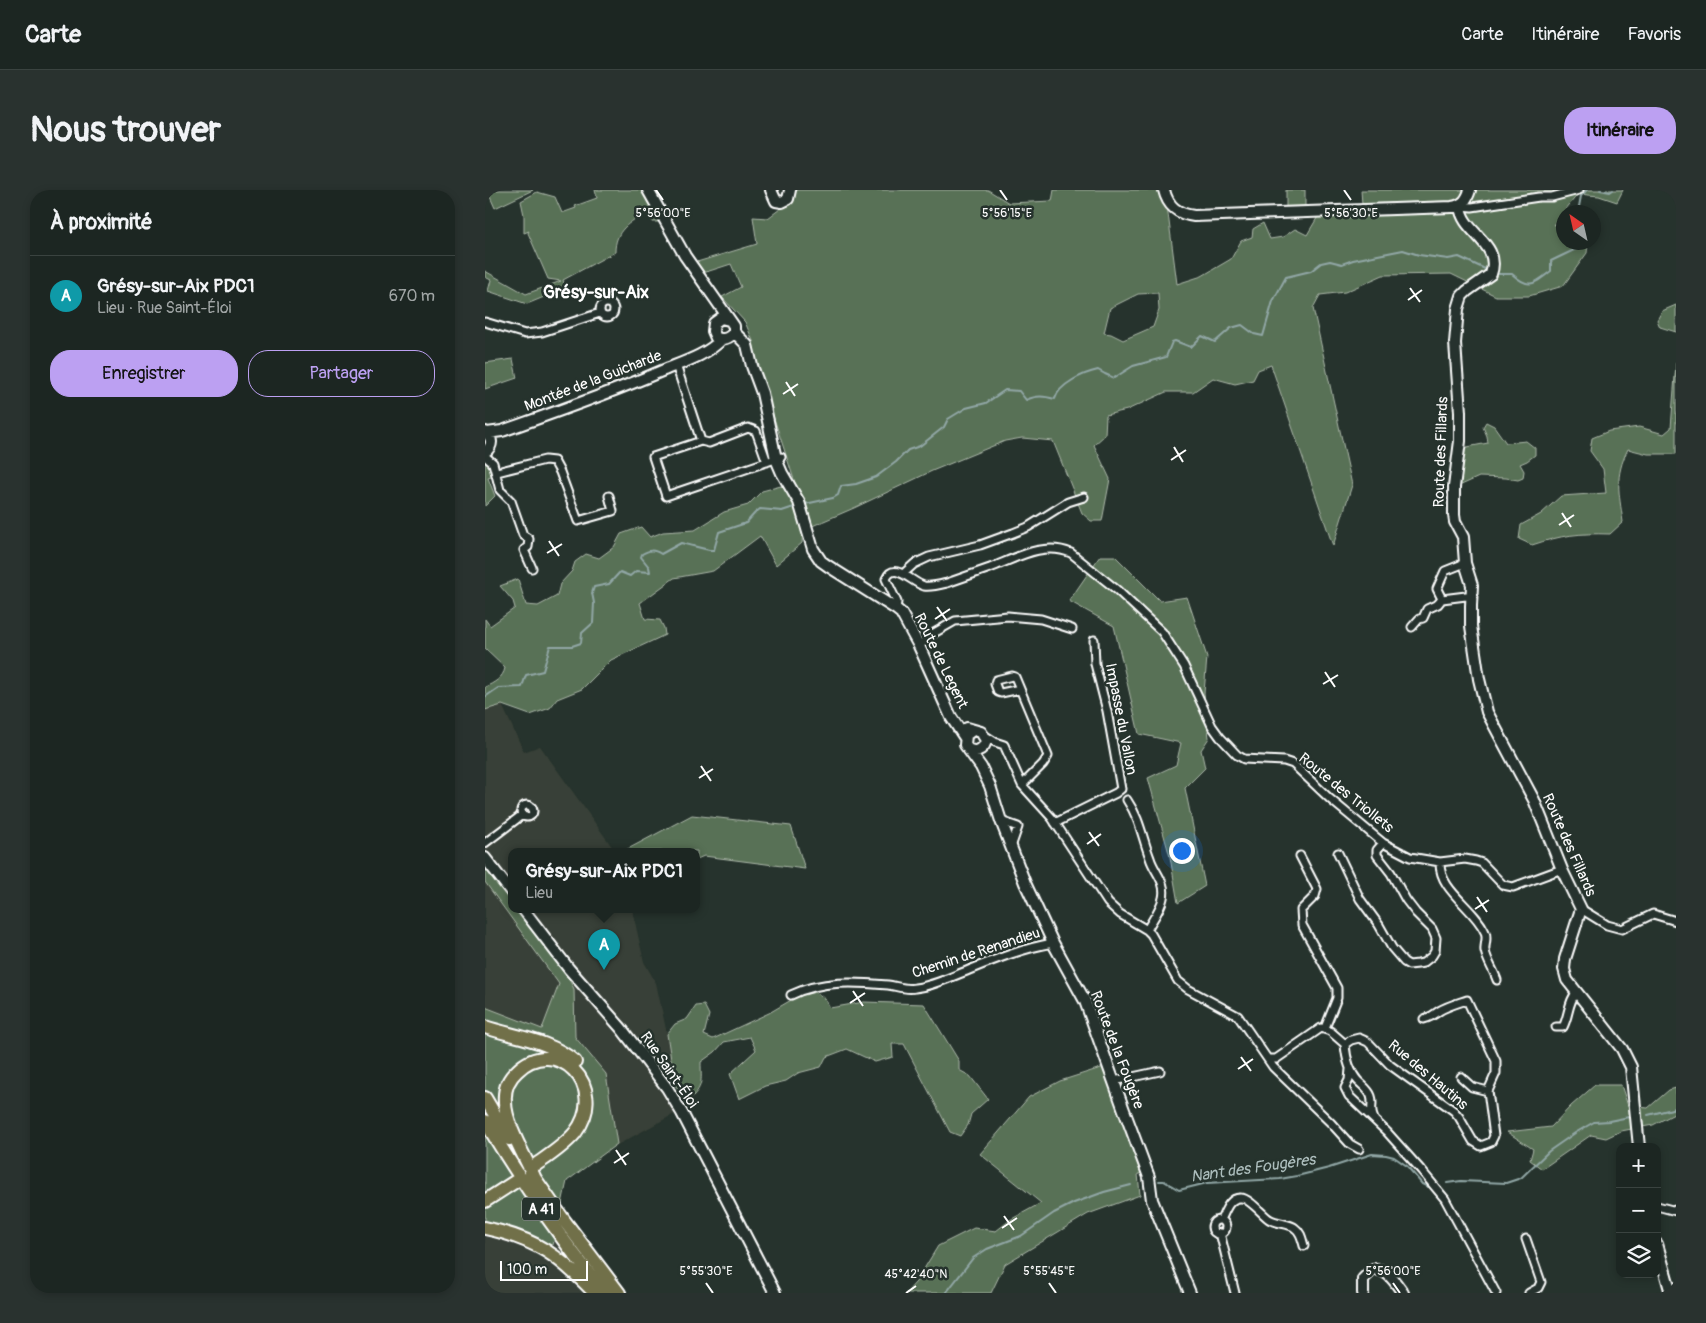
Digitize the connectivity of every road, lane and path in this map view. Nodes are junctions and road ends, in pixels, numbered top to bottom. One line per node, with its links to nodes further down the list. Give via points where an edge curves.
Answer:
1 (771, 190): 2 (street, via 776,201 782,202 788,199)
2 (789, 190)
3 (1164, 190): 7 (street, via 1175,210 1194,216)
4 (1470, 190): 7 (street)
5 (1579, 190): 7 (street, via 1552,197)
6 (651, 193): 8 (street, via 685,256)
7 (1460, 206): 21 (street, Route des Fillards, via 1463,218 1488,249 1494,262 1491,274 1462,296 1458,309 1460,441 1453,507 1455,522 1463,537)
8 (715, 302): 10 (street, Montée de la Guicharde); 11 (street)
9 (600, 313): 12 (street, via 542,332 525,334)
10 (717, 320): 11 (street); 13 (street, Montée de la Guicharde, via 713,327)
11 (729, 320): 13 (street, via 734,326)
12 (485, 322)
13 (725, 336): 14 (street, Montée de la Guicharde, via 708,350); 17 (street, Route de Legent, via 745,346 748,351 762,393)
14 (676, 365): 15 (street); 16 (street, Montée de la Guicharde, via 502,432)
15 (701, 441): 17 (street, via 709,443 748,428 755,431); 17 (street, via 653,456 666,496)
16 (487, 444): 18 (street)
17 (775, 460): 26 (street, Route de Legent, via 799,502 813,549 821,561)
18 (497, 472): 19 (street, via 545,460 554,461 578,521 613,511); 22 (street, via 500,490 511,501 523,535 529,539 524,550)
19 (609, 496)
20 (1084, 497): 23 (street, via 1068,502 1028,527 980,545 929,558)
21 (1465, 563): 24 (street, Route des Fillards, via 1472,585); 25 (street, via 1445,571 1437,589)
22 (532, 568)
23 (903, 574): 26 (street, via 892,571 886,579 897,602); 41 (street, Route des Triollets, via 923,586 935,586 1037,550 1057,548 1071,554 1117,590 1162,632 1184,666 1213,726 1230,748 1244,759 1293,764)
24 (1472, 598): 25 (street); 46 (street, Route des Fillards, via 1471,626 1487,712 1534,800)
25 (1442, 599): 27 (street, via 1427,609 1423,618)
26 (896, 608): 30 (street, Route de Legent)
27 (1412, 627)
28 (1071, 629): 30 (street, via 1041,619 1008,616 955,621)
29 (1094, 640): 39 (street, Impasse du Vallon, via 1095,664 1121,789)
30 (919, 646): 32 (street, Route de Legent)
31 (1020, 689): 36 (street, via 1047,756)
32 (957, 724): 33 (street, Route de Legent); 34 (street, Route de Legent)
33 (973, 730): 34 (street); 35 (street, Route de Legent, via 979,731)
34 (965, 738): 35 (street, Route de Legent, via 965,745)
35 (983, 744): 36 (street, via 1004,745); 52 (street, Route de la Fougère, via 981,766 1025,884)
36 (1022, 785): 39 (street)
37 (1127, 800): 51 (street, via 1136,813 1150,860 1162,880 1163,898)
38 (522, 815): 40 (street)
39 (1055, 823): 51 (street, via 1111,907)
40 (485, 842)
41 (1383, 842): 42 (street, via 1377,855 1436,938 1432,956 1423,963 1409,965 1392,948 1360,899); 45 (street, Route des Triollets, via 1409,857)
42 (1338, 853)
43 (1300, 856): 59 (street, via 1317,889 1315,896 1301,910 1302,925 1337,988 1337,998)
44 (485, 858): 47 (street)
45 (1440, 862): 46 (street, Route des Triollets, via 1477,861 1503,885 1513,886); 53 (street, via 1442,876 1449,888 1485,932 1485,951)
46 (1562, 869): 48 (street, Route des Fillards)
47 (508, 889)
48 (1581, 909): 50 (street, via 1607,925 1621,928 1653,914); 54 (street, via 1563,969)
49 (526, 913): 85 (street, Rue Saint-Éloi, via 667,1088)
50 (1676, 921)
51 (1147, 930): 61 (street, via 1178,981 1237,1015)
52 (1053, 943): 55 (street, Chemin de Renandieu, via 912,989 857,982 826,984); 65 (street, Route de la Fougère, via 1085,1001)
53 (1497, 980)
54 (1576, 993): 58 (street, via 1563,1027); 70 (street, via 1622,1048 1631,1067)
55 (791, 995)
56 (1425, 1019): 66 (street, Rue des Hautins, via 1467,1000 1496,1061 1496,1073)
57 (485, 1027): 72 (highway, via 535,1041 560,1052 578,1066 589,1081 592,1102 585,1126 573,1142 537,1165 564,1144 580,1125 587,1105 586,1088 580,1076 567,1064 552,1059 523,1065 510,1079 505,1110)
58 (1556, 1027)
59 (1321, 1029): 60 (street, via 1330,1031); 61 (street, via 1276,1059)
60 (1345, 1044): 62 (street); 66 (street, Rue des Hautins, via 1359,1038 1368,1042 1390,1065 1454,1111 1473,1141 1481,1146 1491,1142 1494,1136)
61 (1269, 1059): 71 (street, via 1273,1067 1350,1144)
62 (1350, 1069): 68 (street, via 1371,1094); 68 (street, via 1345,1088 1349,1096)
63 (1160, 1071): 65 (street)
64 (1461, 1077): 66 (street, via 1472,1087)
65 (1113, 1081): 86 (street, Route de la Fougère, via 1149,1177 1152,1200)
66 (1488, 1091)
67 (485, 1098): 72 (highway, A 41)
68 (1374, 1119): 90 (street, via 1445,1199)
69 (485, 1121): 83 (highway, A 41, via 534,1199)
70 (1639, 1143)
71 (1359, 1149)
72 (535, 1180): 84 (highway, A 41)
73 (485, 1196): 74 (highway, via 515,1179)
74 (485, 1201)
75 (1661, 1207): 76 (street)
76 (1676, 1211)
77 (485, 1228): 82 (highway, via 540,1246 563,1262)
78 (1526, 1239): 81 (street, via 1540,1276)
79 (1304, 1246): 87 (street, via 1295,1227 1270,1220 1246,1199 1234,1199 1221,1220 1213,1225 1214,1231 1221,1233)
80 (1661, 1258): 92 (street)
81 (1540, 1290): 91 (street)
82 (595, 1293)
83 (605, 1293)
84 (619, 1293)
85 (775, 1293)
86 (1190, 1293)
87 (1235, 1293)
88 (1363, 1293): 89 (street, via 1363,1279 1373,1269 1384,1271)
89 (1403, 1293)
90 (1497, 1293)
91 (1529, 1293)
92 (1671, 1293)

